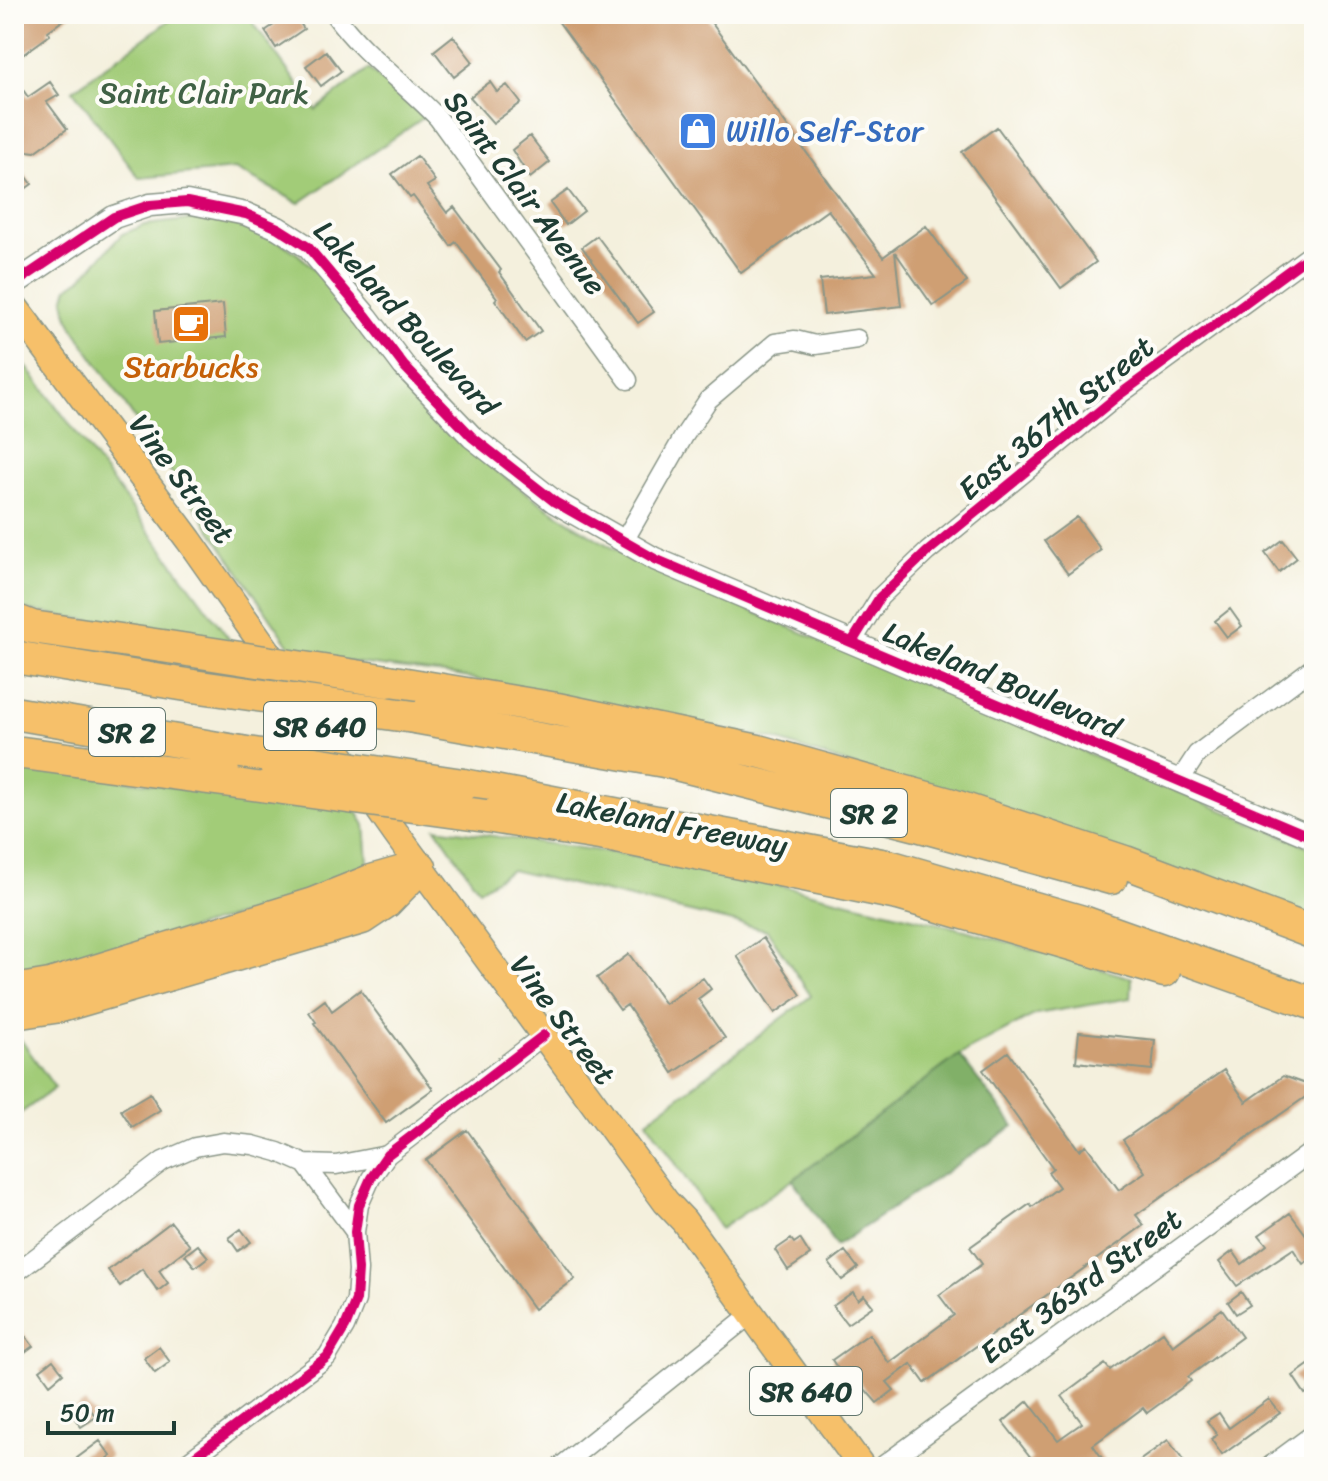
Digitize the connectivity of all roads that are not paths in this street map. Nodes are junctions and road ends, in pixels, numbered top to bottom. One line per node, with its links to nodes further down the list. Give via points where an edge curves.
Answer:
1 (334, 14): 6 (street, Saint Clair Avenue, via 354,42 438,118)
2 (1313, 253): 9 (street, East 367th Street, via 1119,395 927,552 880,597)
3 (14, 284): 7 (street, Lakeland Boulevard, via 114,217 150,205 187,202 246,214 308,247 404,366 472,437 555,502)
4 (14, 306): 16 (main road, Vine Street / SR 640, via 205,562)
5 (857, 339): 7 (street, via 775,343 708,400)
6 (628, 380)
7 (624, 541): 9 (street, Lakeland Boulevard)
8 (14, 620): 17 (highway, bridge, via 557,709 758,751 949,804)
9 (852, 642): 14 (street, Lakeland Boulevard)
10 (14, 657): 18 (highway, Lakeland Freeway / SR 2, bridge, via 664,761 1130,884)
11 (1314, 667): 14 (street, via 1197,754)
12 (14, 713): 20 (highway, Lakeland Freeway / SR 2, bridge, via 463,785 892,867 1083,922)
13 (14, 755): 20 (highway, bridge, via 612,836 898,894 1153,969)
14 (1180, 780): 15 (street, Lakeland Boulevard)
15 (1314, 838)
16 (420, 867): 19 (highway, via 50,985); 22 (highway, via 362,918 61,1006); 23 (main road, Vine Street / SR 640)
17 (1314, 933)
18 (1314, 948)
19 (14, 991)
20 (1281, 993): 21 (highway, Lakeland Freeway / SR 2)
21 (1314, 1004)
22 (14, 1013)
23 (544, 1035): 25 (street); 29 (main road, Vine Street / SR 640)
24 (1314, 1150): 34 (street, East 363rd Street)
25 (387, 1155): 26 (street, via 336,1165); 27 (street, via 359,1205)
26 (305, 1164): 27 (street); 28 (street, via 253,1145 223,1142 195,1147 163,1161)
27 (355, 1232): 31 (street, via 356,1300 327,1357)
28 (14, 1274)
29 (751, 1314): 32 (street); 33 (main road, Vine Street / SR 640)
30 (1314, 1436): 35 (street)
31 (181, 1467)
32 (560, 1467)
33 (862, 1467)
34 (881, 1467)
35 (1272, 1467)

